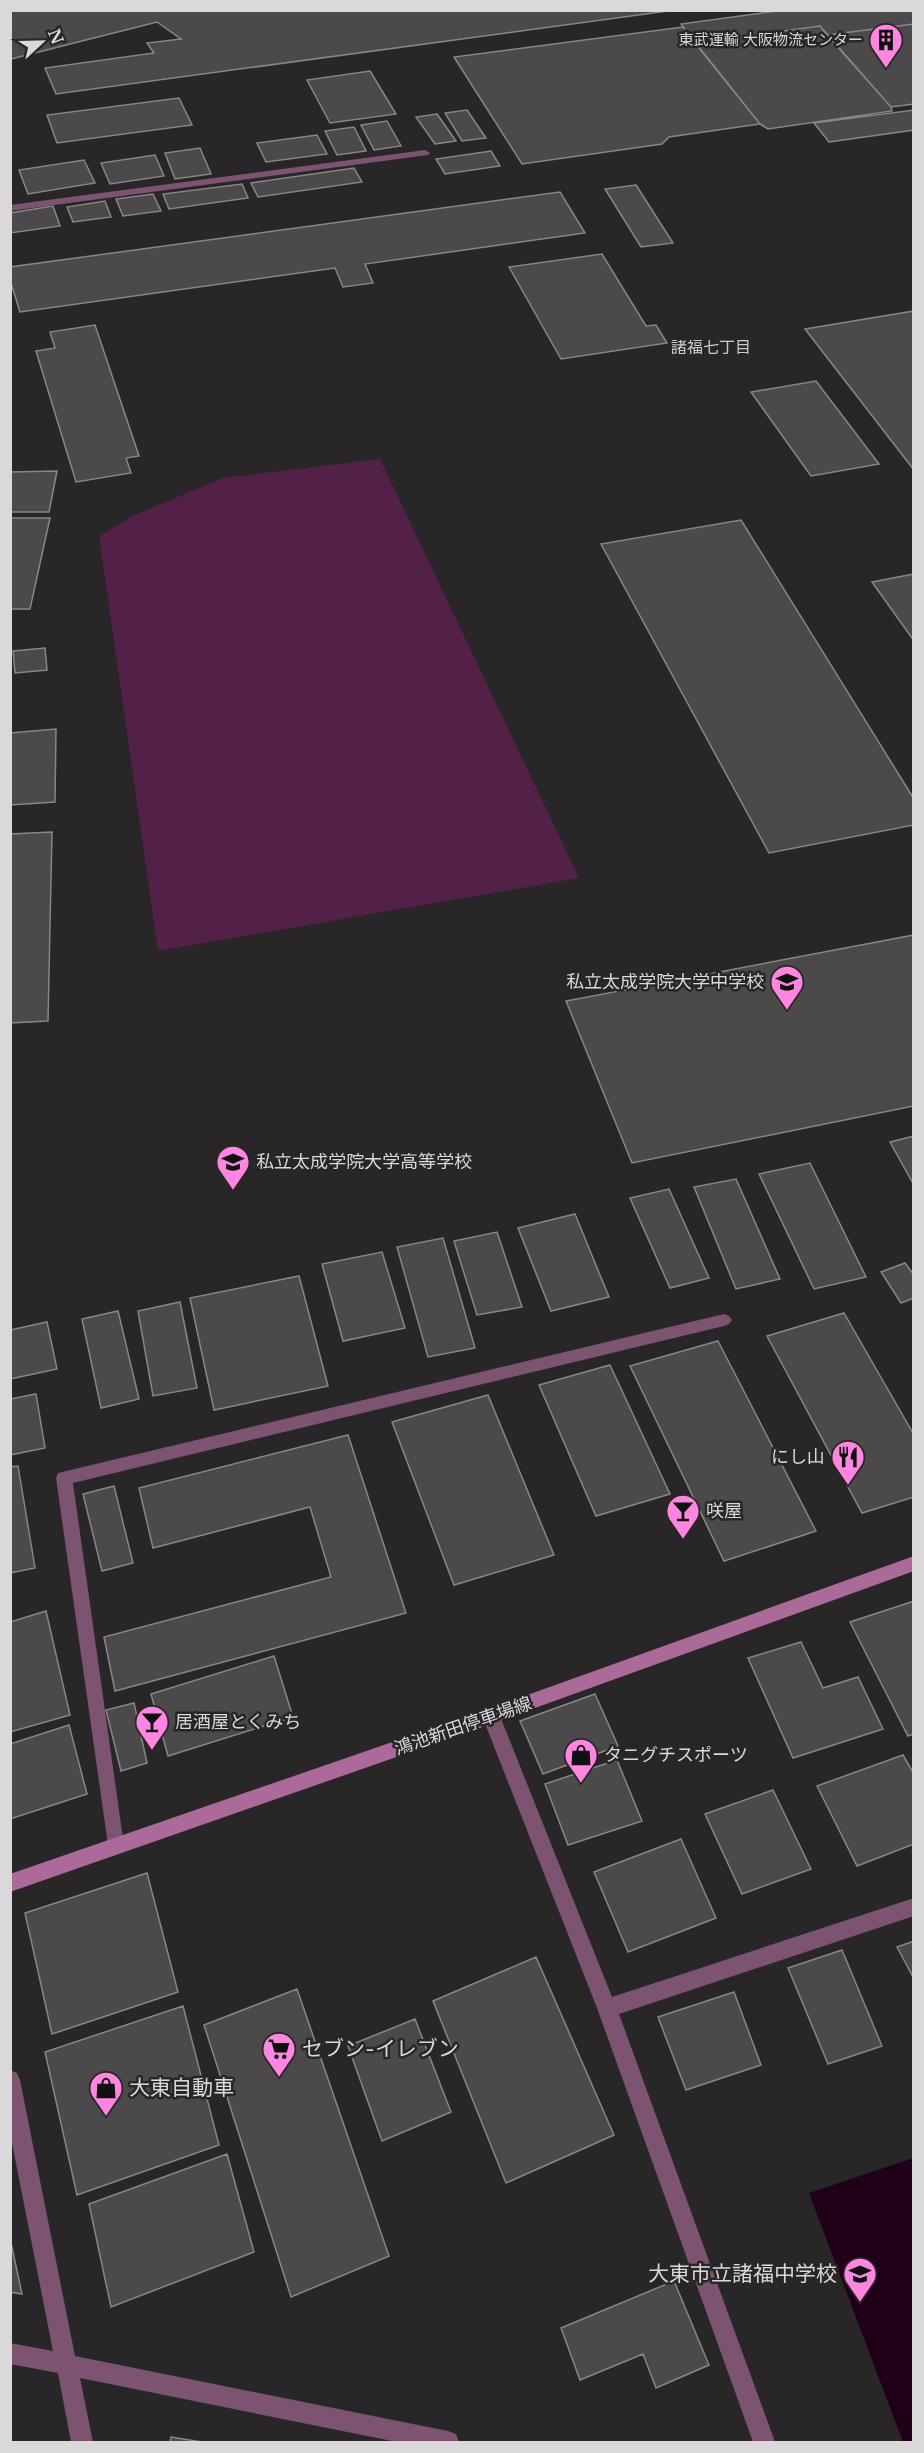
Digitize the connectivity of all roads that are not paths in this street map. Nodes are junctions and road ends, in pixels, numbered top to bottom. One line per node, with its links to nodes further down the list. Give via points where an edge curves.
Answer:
1 (425, 153): 2 (street)
2 (10, 208)
3 (724, 1320): 6 (street, via 64,1478)
4 (914, 1563): 5 (main road, 鴻池新田停車場線)
5 (491, 1716): 6 (main road, 鴻池新田停車場線); 9 (street)
6 (115, 1846): 7 (main road, 鴻池新田停車場線)
7 (10, 1883)
8 (914, 1907): 9 (street)
9 (608, 2007): 15 (street)
10 (10, 2080): 12 (street)
11 (10, 2353): 12 (street)
12 (66, 2363): 13 (street); 14 (street)
13 (82, 2442)
14 (448, 2442)
15 (764, 2442)

